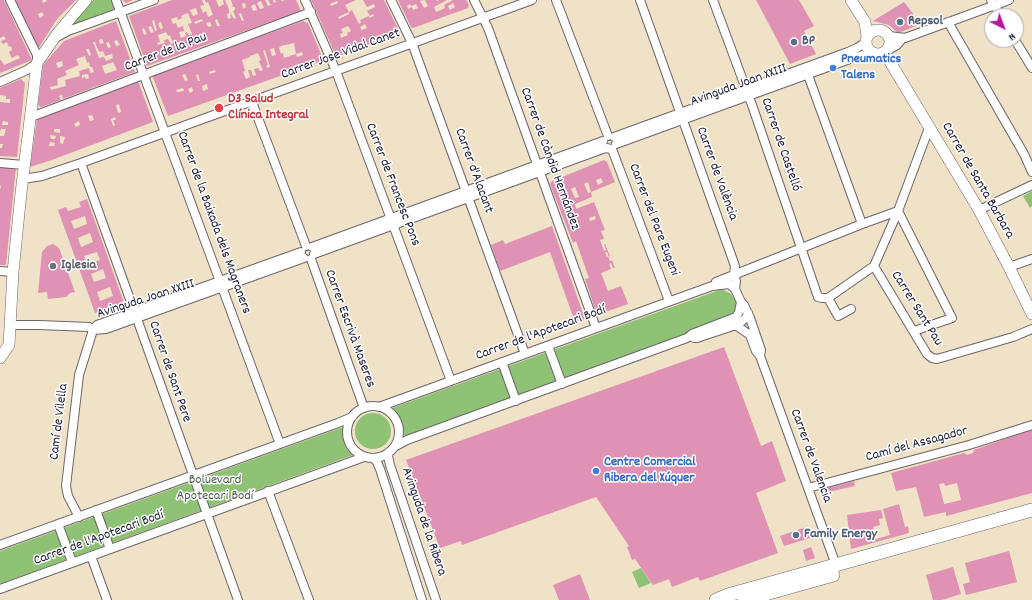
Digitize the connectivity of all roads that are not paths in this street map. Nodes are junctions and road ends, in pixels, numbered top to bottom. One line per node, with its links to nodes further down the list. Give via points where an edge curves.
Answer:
1 (10, 0): 27 (street, via 37,55)
2 (86, 0): 21 (street)
3 (116, 0): 15 (street, Carrer de la Baixada dels Magraners)
4 (154, 0): 15 (street)
5 (305, 0): 16 (street, Carrer de Francesc Pons)
6 (391, 0): 24 (street, Carrer d'Alacant)
7 (474, 0): 17 (street, Carrer de Càndid Hernández)
8 (532, 0): 17 (street, Carrer Jose Vidal Canet)
9 (556, 0): 39 (street, Carrer del Pare Eugeni)
10 (640, 0): 35 (street, Carrer de València)
11 (713, 0): 33 (street, Carrer de Castelló)
12 (851, 0): 18 (street)
13 (1009, 0): 14 (street)
14 (993, 3): 19 (street)
15 (120, 12): 21 (street, via 68,31); 31 (street, Carrer de la Baixada dels Magraners)
16 (311, 12): 29 (street, Carrer de Francesc Pons); 31 (street, Carrer de la Pau)
17 (484, 18): 24 (street, Carrer Jose Vidal Canet); 44 (street, Carrer de Càndid Hernández)
18 (865, 22): 20 (street); 22 (street)
19 (948, 22): 23 (street); 40 (street)
20 (878, 30): 22 (street, via 872,31); 25 (street, via 884,31)
21 (54, 39): 27 (street)
22 (867, 39): 25 (street, via 868,49); 33 (street, Avinguda Joan XXIII, via 858,48)
23 (902, 39): 25 (street); 25 (street, via 897,45)
24 (412, 43): 29 (street, Carrer Jose Vidal Canet); 48 (street, Carrer d'Alacant)
25 (885, 48): 30 (street, Avinguda Joan XXIII); 37 (street, Carrer de Santa Barbara, via 892,65)
26 (1020, 48): 28 (street)
27 (37, 63): 32 (street); 36 (street)
28 (1032, 68)
29 (336, 71): 34 (street, Carrer Jose Vidal Canet); 51 (street, Carrer de Francesc Pons)
30 (808, 74): 33 (street, Avinguda Joan XXIII); 52 (street)
31 (143, 75): 36 (street, Carrer de la Pau); 38 (street, Carrer de la Baixada dels Magraners)
32 (0, 82)
33 (747, 93): 35 (street, Avinguda Joan XXIII); 53 (street, Carrer de Castelló)
34 (252, 102): 38 (street, Carrer Jose Vidal Canet); 54 (street, Carrer Escrivà Maseres)
35 (681, 116): 39 (street, Avinguda Joan XXIII); 60 (street, Carrer de València, via 735,268)
36 (30, 117): 43 (street)
37 (929, 128): 49 (street, Carrer de Santa Barbara); 50 (street, Carrer Sant Pau)
38 (165, 132): 42 (street, Carrer Jose Vidal Canet); 61 (street, Carrer de la Baixada dels Magraners)
39 (610, 143): 44 (street, Avinguda Joan XXIII); 65 (street, Carrer del Pare Eugeni)
40 (1028, 153): 45 (street)
41 (0, 163): 43 (street)
42 (81, 163): 46 (street, Carrer Jose Vidal Canet, via 42,176); 70 (street, Carrer de Sant Pere)
43 (24, 165): 46 (street)
44 (539, 168): 48 (street, Avinguda Joan XXIII); 73 (street, Carrer de Càndid Hernández)
45 (1032, 172)
46 (23, 179): 59 (street)
47 (1032, 185): 49 (street)
48 (468, 194): 51 (street, Avinguda Joan XXIII); 80 (street, Carrer d'Alacant)
49 (979, 210): 57 (street, Carrer de Santa Barbara)
50 (898, 211): 52 (street, Carrer de l'Apotecari Bodí); 56 (street, Carrer Sant Pau); 76 (street, via 952,318)
51 (393, 222): 54 (street, Avinguda Joan XXIII); 83 (street, Carrer de Francesc Pons)
52 (862, 224): 53 (street, Carrer de l'Apotecari Bodí)
53 (802, 247): 60 (street, Carrer de l'Apotecari Bodí); 64 (street, Carrer de Castelló, via 818,297)
54 (308, 253): 61 (street, Avinguda Joan XXIII); 87 (street, Carrer Escrivà Maseres)
55 (1032, 259): 57 (street)
56 (874, 266): 64 (street, Carrer Sant Pau); 76 (street, Carrer Sant Pau)
57 (1010, 267): 69 (street, Carrer de Santa Barbara)
58 (0, 271): 59 (street)
59 (13, 272): 71 (street)
60 (734, 275): 62 (street, Carrer de l'Apotecari Bodí); 63 (street, Carrer de València)
61 (222, 284): 70 (street, Avinguda Joan XXIII); 90 (street, Carrer de la Baixada dels Magraners)
62 (712, 286): 63 (street, Carrer de l'Apotecari Bodí, via 728,284); 65 (street, Carrer de l'Apotecari Bodí)
63 (735, 289): 66 (street, Carrer de València)
64 (825, 298): 67 (street, via 838,316)
65 (669, 301): 73 (street, Carrer de l'Apotecari Bodí)
66 (741, 302): 68 (street, Carrer de València); 77 (street, via 736,317)
67 (851, 309)
68 (748, 313): 72 (street, via 746,318); 81 (street, Carrer de València, via 761,350)
69 (1032, 314)
70 (136, 315): 75 (street, Avinguda Joan XXIII, via 106,329); 93 (street, Carrer de Sant Pere)
71 (10, 324): 75 (street, Avinguda Joan XXIII); 79 (street, via 9,345)
72 (734, 326): 77 (street, via 697,338); 81 (street, via 750,335)
73 (596, 328): 78 (street, Carrer de l'Apotecari Bodí)
74 (1032, 329): 76 (street, Carrer Sant Pau, via 938,359 927,354)
75 (93, 330): 99 (street, Camí de Vilella, via 79,375 66,486 68,496)
76 (914, 331)
77 (687, 338): 84 (street)
78 (548, 346): 80 (street, Carrer de l'Apotecari Bodí); 84 (street)
79 (2, 352)
80 (525, 354): 82 (street, Carrer de l'Apotecari Bodí)
81 (760, 356): 94 (street, Carrer de Valencia)
82 (502, 362): 83 (street, Carrer de l'Apotecari Bodí); 85 (street)
83 (451, 381): 86 (street, Carrer de l'Apotecari Bodí)
84 (562, 384): 85 (street)
85 (516, 401): 91 (street, via 407,440)
86 (379, 407): 87 (street); 91 (street, via 387,410 397,423 397,439)
87 (364, 408): 88 (street)
88 (352, 417): 90 (street, Carrer de l'Apotecari Bodí); 92 (street, via 348,424 348,440 357,453)
89 (1032, 425): 94 (street, Camí del Assagador, via 969,445)
90 (280, 444): 93 (street, Carrer de l'Apotecari Bodí)
91 (391, 449): 92 (street, via 384,455); 112 (street, Avinguda de la Ribera, via 388,456 390,466)
92 (368, 457): 95 (street, Carrer de l'Apotecari Bodí); 111 (street, Avinguda de la Ribera, via 377,462 380,469)
93 (192, 476): 96 (street, Carrer de l'Apotecari Bodí); 98 (street, Carrer de Sant Pere)
94 (808, 488): 106 (street, Carrer de Valencia)
95 (268, 491): 98 (street, Carrer de l'Apotecari Bodí); 110 (street)
96 (96, 510): 99 (street, Carrer de l'Apotecari Bodí); 103 (street)
97 (1032, 510): 106 (main road)
98 (206, 514): 103 (street, Carrer de l'Apotecari Bodí); 109 (street)
99 (79, 517): 101 (street, Carrer de l'Apotecari Bodí)
100 (1032, 519): 114 (main road)
101 (58, 524): 102 (street, Carrer de l'Apotecari Bodí); 105 (street)
102 (0, 545)
103 (110, 549): 104 (street, Carrer de l'Apotecari Bodí)
104 (91, 556): 105 (street, Carrer de l'Apotecari Bodí); 108 (street)
105 (72, 562): 107 (street, Carrer de l'Apotecari Bodí)
106 (836, 565): 113 (main road)
107 (0, 589)
108 (107, 600)
109 (238, 600)
110 (309, 600)
111 (422, 600)
112 (436, 600)
113 (716, 600)
114 (744, 600)

